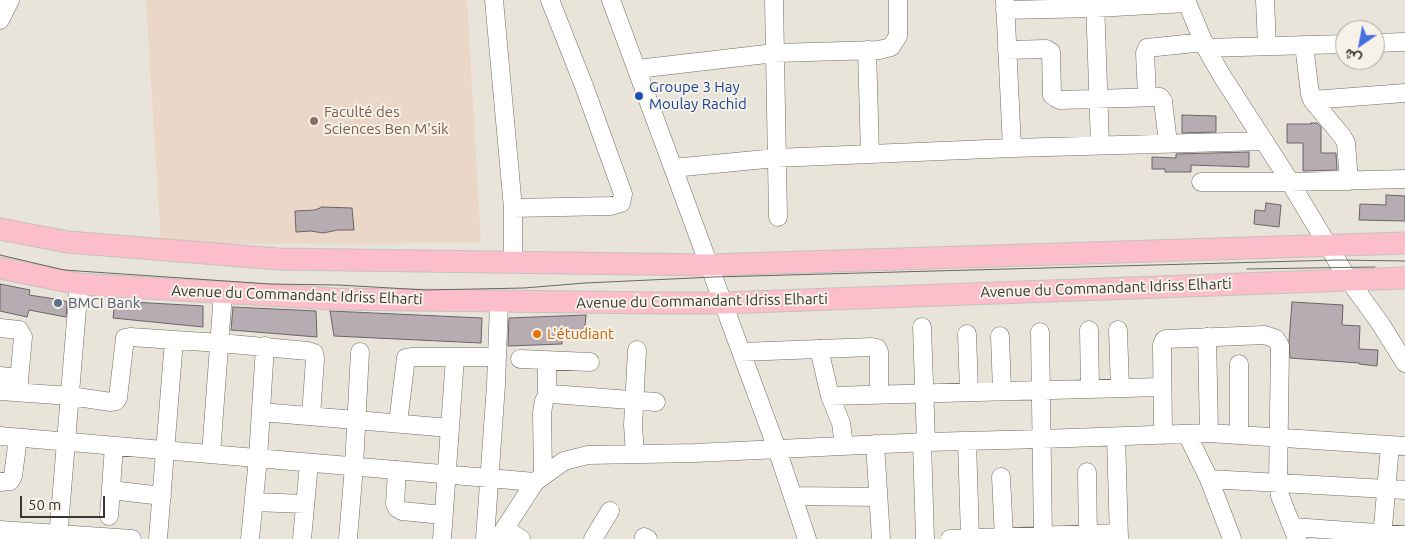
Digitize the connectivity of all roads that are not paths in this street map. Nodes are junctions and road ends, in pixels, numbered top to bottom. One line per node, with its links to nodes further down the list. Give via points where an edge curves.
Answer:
1 (10, 0): 11 (street)
2 (494, 0): 37 (street)
3 (550, 0): 37 (street, via 623,194 621,203 611,206)
4 (612, 0): 21 (street)
5 (774, 0): 20 (street)
6 (898, 0): 18 (street, via 898,36 891,47)
7 (1265, 0): 17 (street)
8 (1186, 2): 9 (street); 15 (street)
9 (1096, 4): 10 (street); 24 (street)
10 (1005, 5): 19 (street)
11 (0, 20)
12 (1405, 42): 13 (street)
13 (1385, 43)
14 (1335, 44): 16 (street)
15 (1205, 45): 17 (street); 23 (street, via 1147,48 1144,54); 26 (street)
16 (1304, 45): 17 (street); 25 (street)
17 (1267, 46)
18 (867, 50): 20 (street); 30 (street)
19 (1007, 50): 24 (street, via 1046,49 1051,52 1052,95 1056,98); 29 (street)
20 (775, 53): 21 (street); 31 (street)
21 (637, 68): 32 (street)
22 (1405, 93): 25 (street)
23 (1147, 96): 24 (street); 27 (street, via 1160,97 1163,101)
24 (1098, 98): 28 (street)
25 (1312, 100): 34 (street, via 1346,143)
26 (1264, 141): 27 (street); 36 (street)
27 (1168, 143): 28 (street)
28 (1100, 145): 29 (street)
29 (1012, 148): 30 (street)
30 (870, 154): 31 (street)
31 (776, 158): 32 (street); 38 (street)
32 (674, 168): 43 (street)
33 (1405, 179): 34 (street)
34 (1348, 181): 36 (street)
35 (1201, 182): 36 (street)
36 (1290, 182): 41 (street)
37 (513, 208): 42 (street)
38 (778, 217)
39 (0, 229): 42 (main road, via 68,242 278,259)
40 (1405, 243): 41 (main road)
41 (1328, 245): 43 (main road); 46 (street)
42 (513, 263): 43 (main road)
43 (709, 266): 50 (street)
44 (0, 268): 47 (main road, Avenue du Commandant Idriss Elharti)
45 (1405, 278): 46 (main road, Avenue du Commandant Idriss Elharti)
46 (1348, 279): 50 (main road, Avenue du Commandant Idriss Elharti); 58 (street)
47 (79, 284): 48 (main road, Avenue du Commandant Idriss Elharti); 85 (street)
48 (223, 293): 49 (main road, Avenue du Commandant Idriss Elharti); 61 (street)
49 (499, 302): 50 (main road, Avenue du Commandant Idriss Elharti); 67 (street)
50 (724, 304): 66 (street)
51 (922, 327): 83 (street)
52 (0, 328): 75 (street, via 19,330 23,336)
53 (1089, 330): 78 (street)
54 (1118, 330): 77 (street)
55 (1040, 332): 79 (street)
56 (967, 334): 82 (street)
57 (1000, 336): 81 (street)
58 (1396, 336): 72 (street)
59 (1206, 337): 76 (street, via 1164,340); 95 (street); 99 (street, via 1265,335 1279,343)
60 (174, 340): 61 (street); 85 (street, via 125,338 116,401); 111 (street)
61 (220, 342): 62 (street); 112 (street)
62 (265, 346): 90 (street); 91 (street, via 314,353)
63 (819, 349): 66 (street); 84 (street, via 877,348); 87 (street)
64 (637, 350): 88 (street)
65 (360, 352): 92 (street)
66 (741, 352): 110 (street)
67 (497, 357): 68 (street); 121 (street)
68 (456, 358): 93 (street, via 406,358); 94 (street)
69 (520, 359): 70 (street)
70 (546, 360): 71 (street); 86 (street)
71 (590, 362)
72 (1405, 363)
73 (1239, 364): 97 (street)
74 (0, 376): 75 (street)
75 (19, 385): 80 (street); 85 (street)
76 (1162, 387): 77 (street); 98 (street)
77 (1120, 388): 78 (street)
78 (1090, 389): 79 (street)
79 (1041, 390): 81 (street); 102 (street)
80 (0, 391)
81 (1002, 391): 82 (street)
82 (969, 392): 83 (street)
83 (924, 393): 84 (street); 105 (street)
84 (879, 394): 87 (street)
85 (70, 396): 104 (street)
86 (547, 396): 88 (street); 122 (street, via 542,413)
87 (830, 396): 108 (street, via 841,423)
88 (634, 400): 89 (street); 113 (street)
89 (656, 402)
90 (261, 412): 91 (street); 114 (street)
91 (311, 416): 92 (street)
92 (356, 419): 93 (street); 116 (street)
93 (398, 423): 94 (street)
94 (450, 428): 119 (street)
95 (1209, 432): 96 (street); 97 (street)
96 (1186, 434): 98 (street); 123 (street)
97 (1239, 434): 99 (street)
98 (1163, 435): 101 (street)
99 (1279, 436): 109 (street); 125 (street)
100 (9, 437): 104 (street); 124 (street, via 13,476 10,481)
101 (1116, 437): 102 (street); 143 (street)
102 (1042, 439): 103 (street); 146 (street)
103 (967, 441): 105 (street); 148 (street)
104 (64, 442): 107 (street); 141 (street)
105 (924, 442): 106 (street); 160 (street)
106 (875, 444): 108 (street); 131 (street)
107 (114, 446): 111 (street); 127 (street)
108 (844, 446): 110 (street)
109 (1398, 446): 126 (street)
110 (777, 449): 113 (street); 130 (street)
111 (166, 451): 112 (street); 129 (street)
112 (211, 454): 114 (street)
113 (635, 454): 122 (street, via 588,455 564,461)
114 (258, 458): 115 (street); 132 (street)
115 (309, 463): 116 (street); 133 (street)
116 (354, 466): 117 (street); 153 (street)
117 (396, 470): 119 (street); 135 (street, via 397,508)
118 (1087, 472): 142 (street)
119 (446, 474): 121 (street); 135 (street)
120 (1001, 477): 145 (street)
121 (490, 478): 122 (street); 155 (street)
122 (539, 478): 139 (street)
123 (1209, 479): 125 (street); 162 (street)
124 (0, 482)
125 (1278, 483): 126 (street); 138 (street)
126 (1386, 489): 128 (street); 144 (street)
127 (111, 490): 129 (street); 136 (street)
128 (1405, 490)
129 (162, 496): 150 (street)
130 (793, 496): 131 (street); 158 (street)
131 (878, 496): 159 (street)
132 (254, 502): 133 (street); 151 (street)
133 (305, 504): 152 (street)
134 (610, 511): 157 (street)
135 (444, 515): 154 (street)
136 (109, 516)
137 (0, 530): 141 (street)
138 (1295, 533): 144 (street)
139 (502, 534): 156 (street)
140 (1405, 535): 144 (street)
141 (58, 536): 147 (street)
142 (1088, 536): 143 (street); 146 (street)
143 (1119, 536)
144 (1382, 536)
145 (1004, 537): 146 (street); 148 (street)
146 (1043, 537)
147 (112, 538): 149 (street)
148 (970, 538): 161 (street)
149 (132, 539)
150 (158, 539)
151 (250, 539)
152 (302, 539)
153 (348, 539)
154 (442, 539)
155 (485, 539)
156 (521, 539)
157 (593, 539)
158 (807, 539)
159 (881, 539)
160 (925, 539)
161 (950, 539)
162 (1232, 539)

